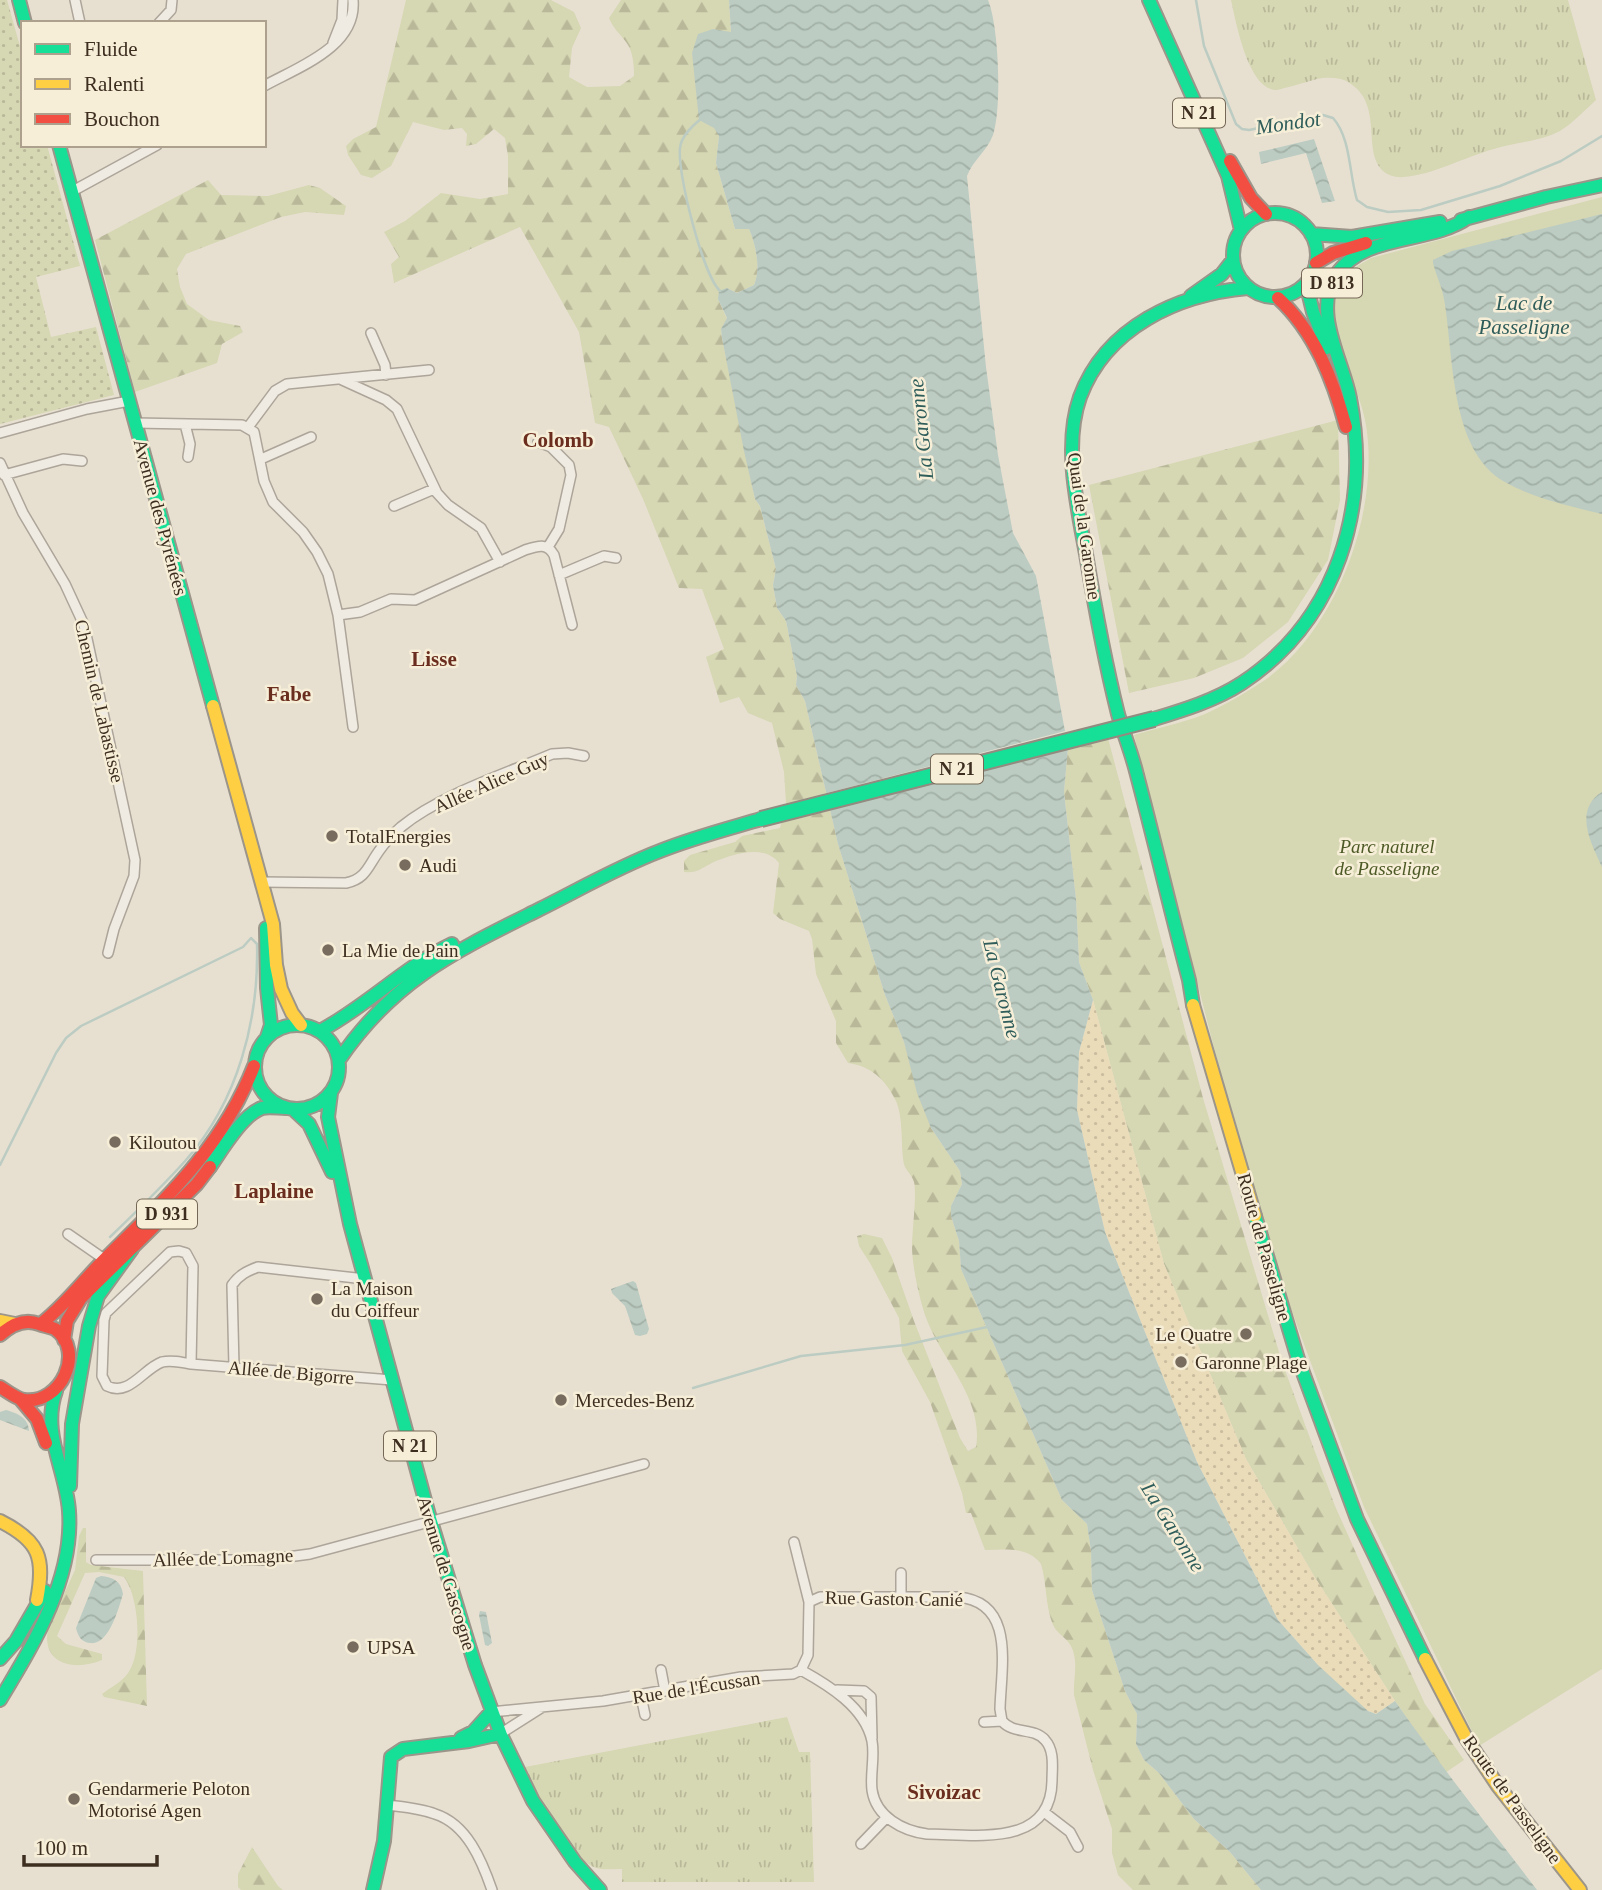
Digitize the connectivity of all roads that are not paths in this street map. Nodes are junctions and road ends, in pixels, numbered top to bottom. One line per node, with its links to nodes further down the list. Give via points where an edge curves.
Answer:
1 (19, 0): 8 (main road)
2 (75, 0): 9 (street)
3 (172, 0): 10 (street, via 171,10)
4 (343, 0): 11 (street, via 342,20)
5 (353, 0): 11 (street, via 351,23)
6 (1149, 0): 19 (main road, N 21, via 1228,176)
7 (1155, 0): 17 (main road, N 21, via 1234,169)
8 (24, 21)
9 (80, 21)
10 (161, 21)
11 (330, 48): 12 (street)
12 (266, 85)
13 (60, 147): 16 (main road, Avenue des Pyrénées)
14 (152, 147): 16 (street)
15 (1602, 185): 18 (main road, D 813)
16 (71, 192): 31 (main road, Avenue des Pyrénées)
17 (1266, 214): 19 (main road); 20 (main road, via 1292,217)
18 (1469, 217): 20 (main road, D 813, via 1352,237); 22 (main road, D 813, via 1352,247); 36 (main road, D 813, via 1455,227 1357,254 1346,261 1333,281 1327,316 1350,396)
19 (1241, 230): 21 (main road)
20 (1311, 234): 22 (main road, via 1317,248)
21 (1233, 260): 24 (main road); 26 (main road, Quai de la Garonne, via 1222,274)
22 (1316, 263): 23 (main road)
23 (1306, 284): 25 (main road); 36 (main road, N 21)
24 (1248, 288): 25 (main road); 26 (main road, Quai de la Garonne)
25 (1278, 298): 54 (main road, N 21, via 1298,318 1339,399 1350,462 1341,545 1316,601 1272,654 1228,686)
26 (1183, 302): 53 (main road, Quai de la Garonne, via 1129,330 1113,346 1090,373 1076,413 1073,455 1081,521)
27 (371, 333): 29 (street)
28 (429, 370): 29 (street)
29 (386, 374): 30 (street)
30 (340, 379): 34 (street, via 280,387); 45 (street, via 397,409)
31 (129, 401): 32 (main road, Avenue des Pyrénées); 35 (street)
32 (135, 423): 33 (street); 58 (main road, Avenue des Pyrénées)
33 (185, 424): 34 (street); 40 (street)
34 (248, 426): 41 (street, via 257,439)
35 (3, 432): 38 (street)
36 (1355, 436): 54 (main road, N 21, via 1356,496 1346,547 1316,610 1286,648 1248,679 1199,705)
37 (311, 437): 41 (street)
38 (0, 440)
39 (538, 442): 47 (street, via 551,447 569,465 571,475 559,529)
40 (188, 457)
41 (261, 459): 51 (street, via 273,502 303,532 324,564)
42 (82, 461): 44 (street, via 63,459)
43 (0, 463): 44 (street, Chemin de Labastisse)
44 (4, 475): 59 (street, Chemin de Labastisse, via 77,609 95,671 135,860 134,876)
45 (434, 489): 46 (street); 49 (street, via 481,528)
46 (394, 506)
47 (548, 547): 49 (street, via 525,550); 50 (street)
48 (616, 558): 50 (street, via 604,556)
49 (499, 562): 51 (street, via 415,600 391,599)
50 (559, 575): 52 (street)
51 (338, 615): 55 (street)
52 (572, 625)
53 (1118, 713): 114 (main road, Route de Passeligne, via 1136,769 1193,1007 1298,1359 1357,1519 1466,1738)
54 (1153, 716): 57 (main road, N 21, bridge)
55 (353, 727)
56 (584, 756): 58 (street, Allée Alice Guy, via 552,754 425,811 385,842 368,870 355,881)
57 (760, 816): 61 (main road, N 21, via 654,848 443,947 340,1022); 63 (main road, N 21, via 657,852 445,957 384,1004)
58 (262, 886): 60 (main road, Avenue des Pyrénées, via 273,924 281,992); 62 (main road, Avenue des Pyrénées, via 271,1025)
59 (108, 953)
60 (301, 1025): 61 (main road); 62 (main road)
61 (320, 1031): 63 (main road, via 336,1048)
62 (267, 1037): 64 (main road)
63 (339, 1060): 65 (main road, via 340,1072)
64 (254, 1066): 66 (main road, via 262,1092); 70 (main road, D 931, via 246,1093 205,1153)
65 (331, 1093): 66 (main road, via 308,1109); 67 (main road, Avenue de Gascogne / N 21, via 328,1117)
66 (289, 1109): 67 (main road, Avenue de Gascogne / N 21, via 309,1124); 69 (main road, D 931, via 262,1108 252,1115 197,1184)
67 (340, 1189): 71 (main road, Avenue de Gascogne / N 21)
68 (68, 1234): 70 (street)
69 (132, 1249): 75 (main road, D 931, via 80,1298 67,1321); 82 (main road, via 99,1296 89,1326 70,1442)
70 (104, 1259): 73 (main road, D 931)
71 (365, 1279): 77 (street, via 258,1267 248,1270 232,1285); 78 (main road, Avenue de Gascogne / N 21)
72 (7, 1323): 73 (main road); 74 (main road)
73 (42, 1323): 75 (main road)
74 (0, 1335)
75 (64, 1340): 79 (main road, via 70,1362)
76 (191, 1363): 76 (street, Allée de Bigorre, via 162,1362 120,1389 107,1386 102,1376 106,1313 170,1252 186,1254 193,1266); 77 (street, Allée de Bigorre)
77 (234, 1367): 78 (street, Allée de Bigorre)
78 (392, 1380): 83 (main road, Avenue de Gascogne / N 21)
79 (56, 1391): 80 (main road, via 33,1401); 82 (main road, via 50,1408 51,1428)
80 (7, 1395): 90 (main road, via 32,1409 38,1418 59,1489 61,1510 53,1566)
81 (644, 1464): 83 (street, Allée de Lomagne)
82 (70, 1513): 97 (main road, via 54,1596)
83 (430, 1520): 86 (street, Allée de Lomagne, via 282,1558); 99 (main road, Avenue de Gascogne / N 21)
84 (0, 1521): 90 (main road, via 22,1531 41,1562)
85 (794, 1542): 89 (street)
86 (96, 1560)
87 (901, 1573): 88 (street)
88 (901, 1596): 89 (street, Rue Gaston Canié, via 820,1597); 101 (street, Rue Gaston Canié, via 970,1598 990,1609 1000,1628)
89 (809, 1602): 93 (street, via 808,1655)
90 (35, 1609): 91 (main road)
91 (0, 1659)
92 (661, 1670): 95 (street)
93 (801, 1670): 94 (street); 95 (street, Rue de l'Écussan)
94 (837, 1690): 104 (street); 104 (street, via 864,1691 871,1697)
95 (665, 1692): 96 (street, Rue de l'Écussan)
96 (641, 1696): 98 (street, Rue de l'Écussan); 100 (street)
97 (0, 1700)
98 (542, 1707): 99 (street, Rue de l'Écussan); 103 (street, Rue de l'Écussan)
99 (491, 1712): 103 (main road, Avenue de Gascogne / N 21); 105 (main road, via 473,1732)
100 (645, 1715)
101 (1002, 1721): 102 (street); 107 (street, via 1013,1730 1041,1736 1051,1748 1052,1787)
102 (984, 1722)
103 (500, 1734): 105 (main road); 113 (main road, Avenue de Gascogne / N 21, via 542,1817)
104 (872, 1740): 108 (street, via 872,1791)
105 (447, 1743): 106 (main road, via 395,1753 390,1760)
106 (387, 1805): 111 (main road); 112 (street, via 439,1814 457,1826 475,1850)
107 (1044, 1812): 108 (street, via 1032,1825 1005,1834 915,1833); 110 (street, via 1070,1832)
108 (887, 1817): 109 (street)
109 (861, 1843)
110 (1078, 1847)
111 (373, 1890)
112 (492, 1890)
113 (600, 1890)
114 (1580, 1890)

